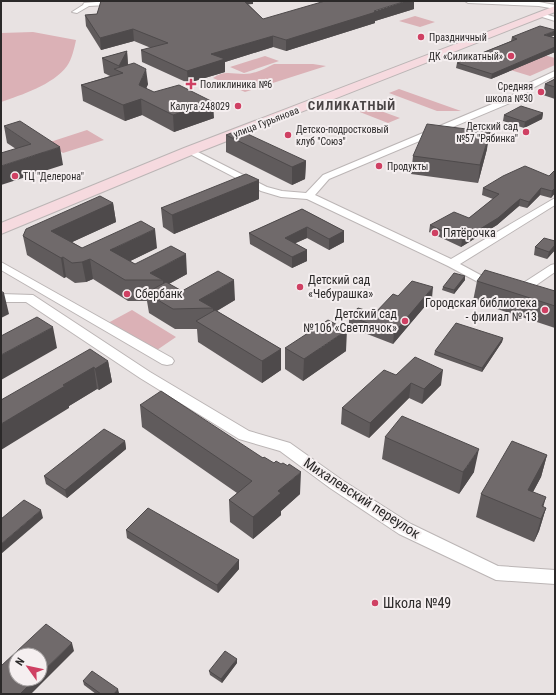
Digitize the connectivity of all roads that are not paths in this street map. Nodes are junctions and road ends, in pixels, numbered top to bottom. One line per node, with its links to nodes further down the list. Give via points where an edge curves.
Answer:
1 (147, 1): 4 (street, via 86,4)
2 (468, 1): 3 (street, via 539,4)
3 (555, 8): 5 (street, улица Гурьянова)
4 (75, 12)
5 (541, 15): 6 (street); 8 (street, улица Гурьянова)
6 (555, 18)
7 (555, 73): 9 (street, via 528,87 514,98 326,177)
8 (189, 151): 9 (street, via 264,189 281,194); 11 (street, улица Гурьянова)
9 (309, 196): 13 (street)
10 (555, 201): 13 (street)
11 (1, 229)
12 (1, 264): 18 (street)
13 (452, 264): 15 (street, via 482,280)
14 (555, 267): 15 (street)
15 (511, 289): 16 (street)
16 (533, 296)
17 (1, 298): 19 (street, Михалевский переулок, via 29,298 145,375 244,436 285,447 405,529 496,573)
18 (167, 361)
19 (555, 577)

